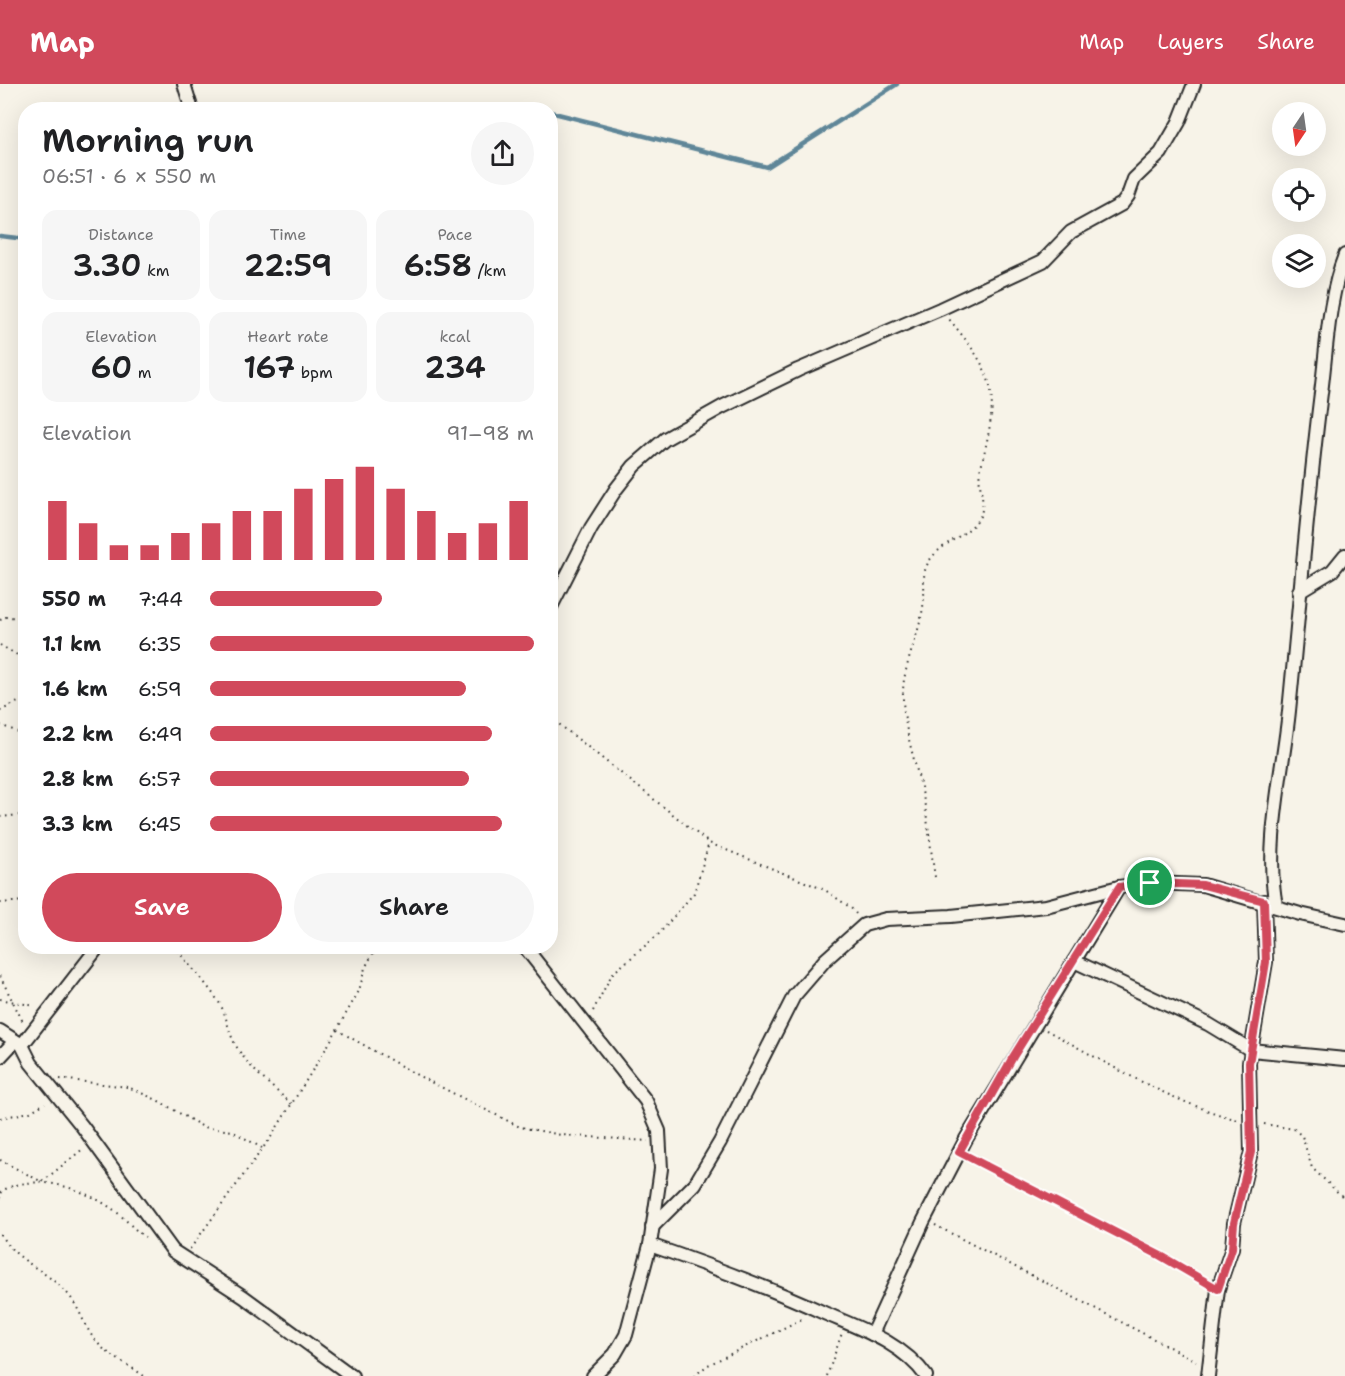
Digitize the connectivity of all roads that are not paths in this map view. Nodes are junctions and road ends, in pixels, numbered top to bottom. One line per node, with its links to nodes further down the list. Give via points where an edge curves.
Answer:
1 (184, 84): 3 (street)
2 (1194, 84): 7 (street, via 1161,153 1134,179 1122,204 1071,232 1043,261 798,370 665,439 634,466 616,489)
3 (190, 102)
4 (1345, 255): 6 (street, via 1327,340)
5 (1345, 555): 6 (street, via 1332,571)
6 (1299, 591): 10 (street, via 1272,873)
7 (558, 593)
8 (1119, 887): 9 (street, via 1150,883 1203,885); 14 (street); 20 (street, via 1046,906 886,919 864,925 825,960 794,996 695,1184)
9 (1264, 901): 10 (street); 17 (street, via 1266,962)
10 (1276, 905): 11 (street)
11 (1345, 924)
12 (93, 954): 16 (street)
13 (530, 954): 20 (street, via 646,1101 660,1142 661,1169)
14 (1074, 961): 17 (street, via 1208,1024); 22 (street, via 959,1152)
15 (0, 1031): 16 (street)
16 (18, 1043): 18 (street); 25 (street, via 165,1241 184,1259)
17 (1251, 1050): 19 (street); 23 (street, via 1251,1152 1232,1248 1218,1289)
18 (0, 1057)
19 (1345, 1059)
20 (652, 1227): 21 (street)
21 (650, 1245): 22 (street, via 720,1269); 24 (street, via 626,1335)
22 (872, 1334): 26 (street, via 909,1356)
23 (1208, 1372)
24 (598, 1374)
25 (352, 1376)
26 (926, 1376)

